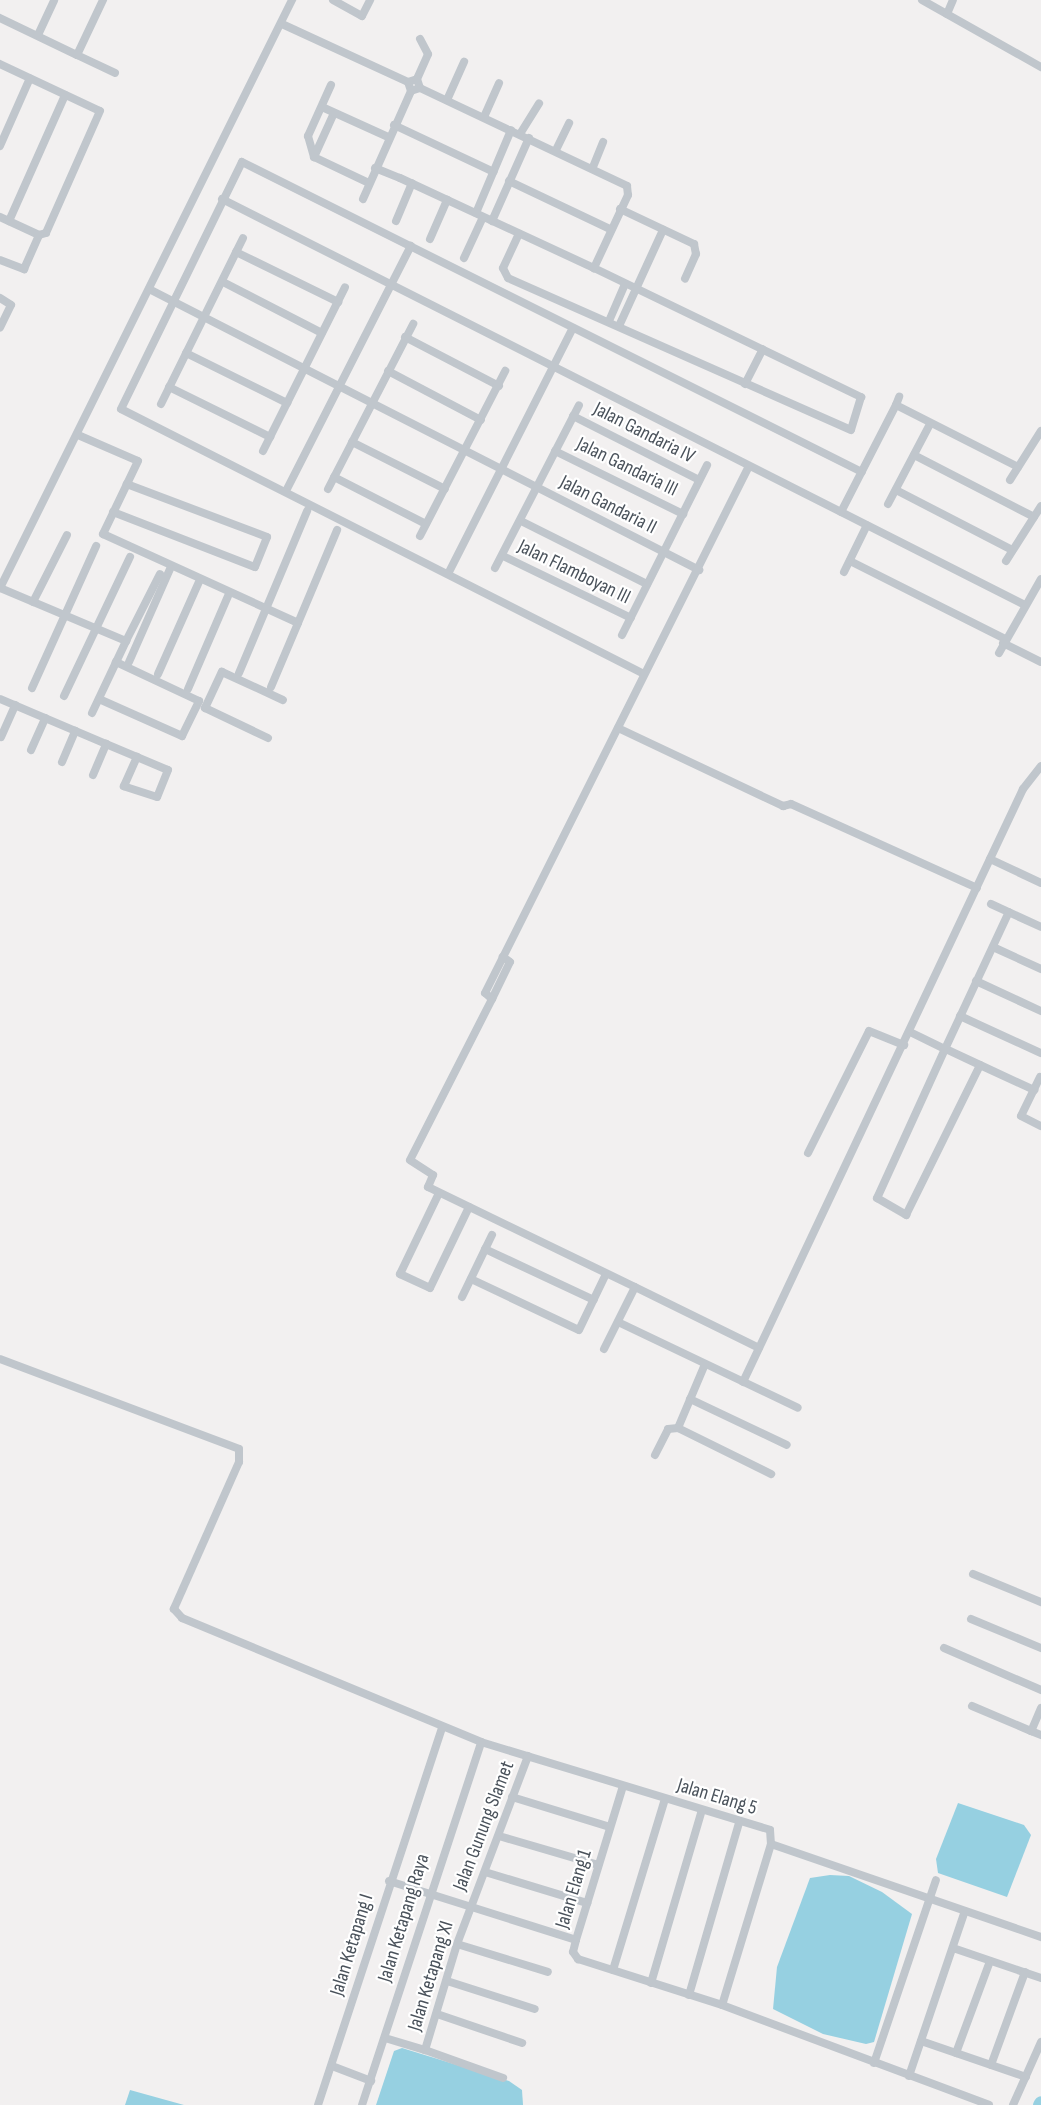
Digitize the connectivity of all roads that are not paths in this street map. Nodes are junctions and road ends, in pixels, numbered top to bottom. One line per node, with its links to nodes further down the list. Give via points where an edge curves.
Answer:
1 (54, 0): 10 (street)
2 (103, 0): 12 (street)
3 (292, 0): 9 (street)
4 (333, 0): 5 (street, via 362,16)
5 (370, 0)
6 (922, 0): 7 (street)
7 (951, 6): 15 (street)
8 (0, 18): 10 (street)
9 (282, 24): 20 (street); 68 (street)
10 (38, 35): 12 (street)
11 (420, 39): 20 (street, via 428,54)
12 (77, 55): 16 (street)
13 (464, 62): 22 (street)
14 (0, 64): 17 (street)
15 (1041, 67)
16 (115, 73)
17 (30, 78): 21 (street); 34 (street)
18 (499, 83): 26 (street)
19 (331, 85): 24 (street)
20 (414, 85): 22 (street); 28 (street)
21 (65, 95): 50 (street); 54 (street, via 100,111 46,233)
22 (447, 100): 26 (street)
23 (539, 103): 30 (street)
24 (322, 106): 25 (street); 36 (street, via 308,136)
25 (334, 113): 31 (street); 36 (street)
26 (484, 117): 29 (street)
27 (569, 123): 35 (street)
28 (394, 125): 31 (street); 39 (street)
29 (511, 130): 30 (street); 39 (street)
30 (520, 134): 32 (street)
31 (388, 137): 38 (street)
32 (529, 138): 35 (street); 40 (street)
33 (603, 142): 37 (street)
34 (0, 146)
35 (556, 150): 37 (street)
36 (314, 157): 41 (street)
37 (592, 167): 46 (street, via 627,186)
38 (375, 168): 41 (street); 42 (street)
39 (494, 172): 48 (street)
40 (510, 181): 48 (street); 51 (street)
41 (369, 183): 43 (street)
42 (412, 183): 45 (street); 49 (street)
43 (363, 199)
44 (222, 200): 57 (street, via 238,165 246,162); 64 (street); 70 (street)
45 (447, 200): 48 (street); 56 (street)
46 (620, 209): 51 (street); 52 (street)
47 (0, 217): 50 (street)
48 (484, 217): 53 (street); 59 (street)
49 (396, 220)
50 (9, 221): 54 (street)
51 (610, 229): 61 (street)
52 (663, 230): 62 (street, via 696,249); 67 (street)
53 (519, 233): 61 (street); 73 (street, via 503,268 508,278)
54 (39, 235): 60 (street, via 24,269)
55 (243, 238): 58 (street)
56 (430, 239)
57 (411, 246): 64 (street); 77 (street)
58 (237, 252): 63 (street); 71 (street)
59 (464, 258)
60 (0, 260)
61 (594, 268): 65 (street)
62 (685, 279)
63 (223, 282): 72 (street); 78 (street)
64 (390, 284): 82 (street); 87 (street)
65 (625, 284): 67 (street); 73 (street)
66 (345, 287): 71 (street)
67 (635, 288): 75 (street); 80 (street)
68 (149, 289): 70 (street, Jalan Gandaria II); 98 (street)
69 (0, 298): 76 (street, via 11,305)
70 (171, 299): 72 (street, Jalan Gandaria II); 115 (street, via 121,409)
71 (338, 302): 78 (street)
72 (205, 317): 81 (street); 83 (street, Jalan Gandaria II)
73 (609, 321): 75 (street)
74 (413, 324): 79 (street)
75 (619, 326): 86 (street)
76 (0, 328)
77 (573, 328): 82 (street); 109 (street)
78 (322, 333): 83 (street)
79 (405, 337): 84 (street); 88 (street)
80 (763, 349): 86 (street); 86 (street, via 861,397 855,424 842,430)
81 (186, 353): 89 (street); 90 (street)
82 (554, 366): 106 (street); 108 (street)
83 (304, 369): 87 (street, Jalan Gandaria II); 90 (street)
84 (388, 371): 91 (street); 95 (street)
85 (505, 371): 88 (street)
86 (746, 384)
87 (340, 386): 91 (street, Jalan Gandaria II); 115 (street)
88 (499, 386): 95 (street)
89 (169, 387): 92 (street); 99 (street)
90 (287, 403): 99 (street)
91 (374, 403): 100 (street); 101 (street, Jalan Gandaria II)
92 (161, 404)
93 (579, 405): 94 (street)
94 (573, 416): 102 (street); 111 (street, Jalan Gandaria IV)
95 (481, 420): 101 (street)
96 (930, 424): 104 (street); 107 (street); 109 (street, via 898,401)
97 (1041, 431): 107 (street)
98 (78, 435): 113 (street, via 138,461); 148 (street)
99 (270, 437): 103 (street)
100 (352, 442): 110 (street); 117 (street)
101 (468, 450): 108 (street, Jalan Gandaria II); 117 (street)
102 (555, 450): 114 (street); 124 (street, Jalan Gandaria III)
103 (263, 451)
104 (914, 455): 118 (street); 125 (street)
105 (706, 465): 111 (street)
106 (749, 466): 123 (street); 141 (street)
107 (1018, 467): 112 (street)
108 (503, 468): 114 (street, Jalan Gandaria II); 144 (street)
109 (862, 471): 123 (street)
110 (334, 477): 116 (street); 127 (street)
111 (699, 480): 124 (street)
112 (1010, 480)
113 (127, 484): 122 (street); 122 (street, via 267,537 255,567)
114 (536, 488): 126 (street); 134 (street, Jalan Gandaria II)
115 (287, 489): 144 (street)
116 (328, 489)
117 (445, 489): 127 (street)
118 (896, 490): 119 (street); 133 (street)
119 (888, 504)
120 (1041, 506): 125 (street)
121 (307, 511): 152 (street)
122 (113, 512): 140 (street, via 103,534)
123 (841, 512): 128 (street)
124 (683, 514): 134 (street)
125 (1034, 517): 133 (street)
126 (521, 521): 135 (street); 147 (street)
127 (426, 524): 131 (street)
128 (867, 525): 137 (street); 151 (street)
129 (337, 530): 155 (street)
130 (67, 535): 150 (street)
131 (420, 536)
132 (96, 546): 153 (street)
133 (1012, 550): 138 (street)
134 (664, 552): 141 (street, Jalan Gandaria II); 147 (street)
135 (503, 556): 139 (street); 154 (street, Jalan Flamboyan III)
136 (130, 557): 156 (street)
137 (850, 561): 142 (street); 159 (street)
138 (1006, 561)
139 (495, 568)
140 (171, 569): 146 (street); 162 (street)
141 (699, 570): 166 (street)
142 (844, 572)
143 (160, 574): 158 (street)
144 (448, 574): 166 (street)
145 (1041, 579): 151 (street)
146 (199, 582): 149 (street); 164 (street)
147 (647, 584): 154 (street)
148 (0, 588): 150 (street)
149 (229, 594): 152 (street); 169 (street)
150 (33, 602): 153 (street)
151 (1025, 605): 159 (street)
152 (266, 609): 155 (street); 165 (street)
153 (63, 615): 156 (street); 168 (street)
154 (631, 618): 157 (street)
155 (298, 623): 167 (street)
156 (96, 628): 158 (street); 170 (street)
157 (622, 635)
158 (126, 641): 161 (street)
159 (1004, 641): 160 (street); 163 (street)
160 (999, 653)
161 (116, 662): 172 (street); 174 (street)
162 (129, 662)
163 (1041, 662)
164 (158, 674)
165 (239, 674)
166 (644, 674): 178 (street)
167 (271, 687)
168 (32, 688)
169 (188, 689)
170 (64, 696)
171 (0, 699): 175 (street)
172 (99, 699): 174 (street, via 182,736); 176 (street)
173 (283, 700): 174 (street, via 222,672)
174 (202, 704): 181 (street)
175 (15, 705): 177 (street); 180 (street)
176 (92, 713)
177 (45, 718): 179 (street); 183 (street)
178 (618, 728): 190 (street); 208 (street, via 485,993 492,999 410,1160 433,1175 428,1187)
179 (75, 731): 182 (street); 185 (street)
180 (1, 737)
181 (268, 738)
182 (106, 744): 184 (street); 187 (street)
183 (31, 750)
184 (137, 757): 184 (street, via 168,770 157,797 124,786)
185 (62, 762)
186 (1041, 766): 188 (street, via 1027,780)
187 (93, 775)
188 (990, 859): 189 (street); 190 (street)
189 (1041, 882)
190 (977, 888): 199 (street)
191 (992, 904): 192 (street)
192 (1009, 912): 193 (street); 194 (street)
193 (1041, 927)
194 (993, 947): 195 (street); 196 (street)
195 (1041, 969)
196 (976, 981): 197 (street); 198 (street)
197 (1041, 1011)
198 (960, 1016): 201 (street); 202 (street)
199 (910, 1032): 200 (street); 201 (street)
200 (904, 1045): 207 (street, via 869,1031); 218 (street)
201 (945, 1049): 203 (street); 203 (street, via 877,1198 880,1205 909,1214)
202 (1041, 1053)
203 (980, 1065): 205 (street)
204 (1040, 1077): 205 (street)
205 (1034, 1090): 206 (street, via 1021,1116)
206 (1041, 1126)
207 (808, 1153)
208 (439, 1193): 209 (street); 209 (street, via 400,1274 410,1279 430,1288)
209 (469, 1207): 212 (street)
210 (492, 1236): 211 (street)
211 (485, 1249): 213 (street); 216 (street)
212 (606, 1274): 214 (street); 216 (street)
213 (471, 1279): 215 (street); 216 (street, via 579,1330)
214 (635, 1287): 217 (street); 218 (street)
215 (462, 1297)
216 (594, 1300)
217 (618, 1322): 219 (street); 221 (street)
218 (759, 1348): 222 (street)
219 (604, 1349)
220 (0, 1359): 237 (street, Jalan Elang 5, via 238,1449 239,1462 177,1614)
221 (705, 1364): 222 (street); 223 (street)
222 (743, 1382): 224 (street)
223 (690, 1399): 225 (street); 226 (street)
224 (798, 1408)
225 (678, 1428): 227 (street, via 668,1429); 228 (street)
226 (787, 1445)
227 (655, 1455)
228 (771, 1474)
229 (973, 1574): 230 (street)
230 (1041, 1602)
231 (971, 1619): 233 (street)
232 (944, 1648): 234 (street)
233 (1041, 1648)
234 (1041, 1690)
235 (972, 1706): 238 (street)
236 (1041, 1708): 238 (street)
237 (442, 1727): 240 (street, Jalan Elang 5); 253 (street)
238 (1031, 1731): 239 (street)
239 (1041, 1735)
240 (481, 1742): 241 (street, Jalan Elang 5); 254 (street, Jalan Ketapang Raya)
241 (528, 1756): 242 (street, Jalan Elang 5); 243 (street, Jalan Gunung Slamet)
242 (623, 1786): 244 (street, Jalan Elang 5); 247 (street, Jalan Elang 1)
243 (512, 1797): 247 (street); 248 (street, Jalan Gunung Slamet)
244 (665, 1799): 245 (street, Jalan Elang 5); 264 (street)
245 (702, 1810): 246 (street, Jalan Elang 5); 269 (street)
246 (739, 1823): 249 (street, Jalan Elang 5, via 770,1830); 270 (street)
247 (610, 1827): 250 (street, Jalan Elang 1)
248 (499, 1836): 250 (street); 251 (street, Jalan Gunung Slamet)
249 (771, 1844): 255 (street); 271 (street)
250 (598, 1865): 256 (street, Jalan Elang 1)
251 (485, 1872): 256 (street); 257 (street, Jalan Gunung Slamet)
252 (936, 1880): 255 (street)
253 (389, 1881): 254 (street, Jalan Ketapang I); 282 (street, Jalan Ketapang I)
254 (428, 1891): 257 (street, Jalan Ketapang I); 274 (street, Jalan Ketapang Raya)
255 (930, 1898): 258 (street); 280 (street)
256 (587, 1903): 260 (street, Jalan Elang 1)
257 (470, 1907): 260 (street, Jalan Ketapang I); 261 (street, Jalan Ketapang XI)
258 (965, 1911): 259 (street); 262 (street)
259 (1041, 1937)
260 (576, 1940): 264 (street, Jalan Elang 1, via 573,1952 578,1959)
261 (457, 1944): 265 (street); 268 (street, Jalan Ketapang XI)
262 (953, 1948): 263 (street); 275 (street)
263 (990, 1961): 266 (street); 279 (street)
264 (613, 1970): 269 (street, Jalan Elang 1)
265 (548, 1972)
266 (1025, 1972): 267 (street); 281 (street)
267 (1041, 1978)
268 (447, 1981): 272 (street); 273 (street, Jalan Ketapang XI)
269 (651, 1983): 270 (street, Jalan Elang 1)
270 (689, 1995): 271 (street, Jalan Elang 1)
271 (722, 2005): 280 (street, Jalan Elang 1)
272 (535, 2009)
273 (437, 2014): 277 (street); 278 (street, Jalan Ketapang XI)
274 (385, 2038): 278 (street, Jalan Ketapang XI); 286 (street, Jalan Ketapang Raya)
275 (921, 2042): 279 (street); 283 (street)
276 (1041, 2042): 284 (street)
277 (522, 2043)
278 (425, 2050): 285 (street)
279 (956, 2053): 281 (street)
280 (874, 2063): 283 (street, Jalan Elang 1)
281 (991, 2065): 284 (street)
282 (332, 2066): 286 (street); 287 (street, Jalan Ketapang I)
283 (909, 2076): 289 (street, Jalan Elang 1)
284 (1026, 2077): 290 (street)
285 (503, 2078)
286 (371, 2081): 288 (street, Jalan Ketapang Raya)
287 (318, 2105)
288 (362, 2105)
289 (989, 2105)
290 (1013, 2105)

